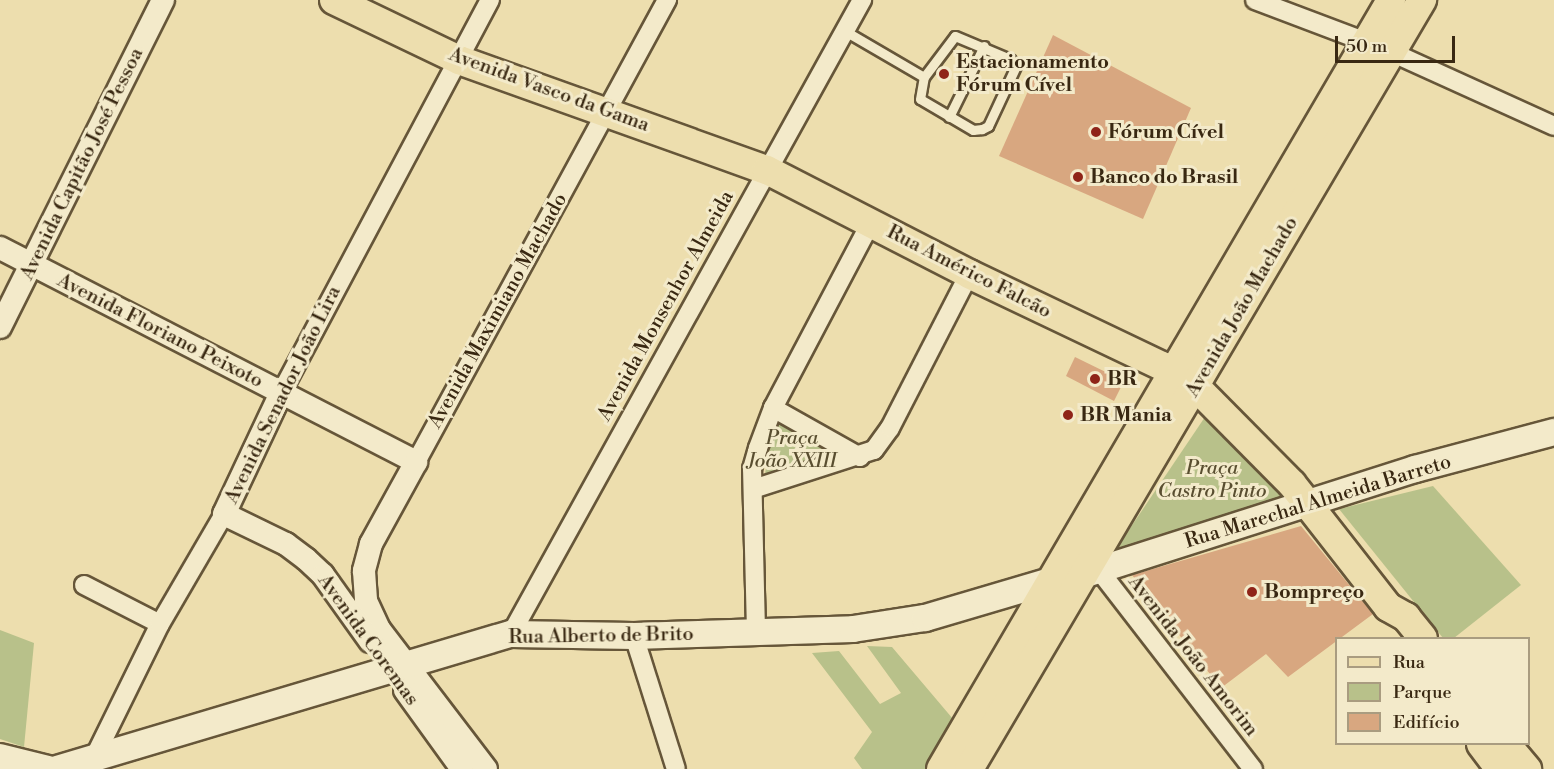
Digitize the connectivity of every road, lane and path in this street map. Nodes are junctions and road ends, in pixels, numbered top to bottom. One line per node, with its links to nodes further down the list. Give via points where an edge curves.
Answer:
1 (163, 0): 20 (street, Avenida Capitão José Pessoa)
2 (334, 0): 12 (main road, Avenida Vasco da Gama)
3 (490, 0): 12 (street, Avenida Senador João Lira)
4 (667, 0): 14 (street, Avenida Maximiano Machado)
5 (862, 0): 9 (street, Avenida Monsenhor Almeida)
6 (1255, 0): 11 (street)
7 (1391, 0): 11 (main road, Avenida João Machado)
8 (1422, 0): 11 (main road, Avenida João Machado)
9 (845, 31): 13 (lane); 17 (street, Avenida Monsenhor Almeida)
10 (984, 46): 13 (lane, via 962,36 950,38); 15 (lane); 15 (lane, via 1015,61 1016,66 988,126 973,130)
11 (1379, 47): 16 (street); 23 (main road, Avenida João Machado)
12 (459, 60): 14 (main road, Avenida Vasco da Gama); 24 (street, Avenida Senador João Lira)
13 (924, 77): 15 (lane, via 920,99)
14 (608, 110): 17 (main road, Avenida Vasco da Gama); 28 (street, Avenida Maximiano Machado)
15 (949, 117)
16 (1554, 126)
17 (767, 170): 18 (main road, Rua Américo Falcão); 39 (street, Avenida Monsenhor Almeida)
18 (871, 222): 21 (main road, Rua Américo Falcão); 25 (street)
19 (0, 248): 20 (street, Avenida Floriano Peixoto)
20 (32, 265): 22 (street, Avenida Capitão José Pessoa); 24 (street, Avenida Floriano Peixoto)
21 (969, 274): 23 (main road, Rua Américo Falcão); 27 (street, via 890,428 874,450)
22 (0, 327)
23 (1184, 380): 30 (main road, Rua Américo Falcão); 32 (main road, Avenida João Machado); 33 (main road, Avenida João Machado)
24 (281, 393): 28 (street, Avenida Floriano Peixoto); 31 (street, Avenida Senador João Lira)
25 (773, 408): 27 (street); 29 (street, via 752,469)
26 (1554, 432): 30 (main road, Rua Marechal Almeida Barreto, via 1415,469)
27 (861, 457): 29 (street)
28 (416, 462): 37 (street, Avenida Maximiano Machado, via 375,535 364,572 369,615)
29 (753, 489): 38 (street)
30 (1312, 505): 32 (main road, Rua Marechal Almeida Barreto); 35 (main road, Rua Américo Falcão)
31 (224, 514): 36 (street, Avenida Senador João Lira); 43 (street, Avenida Coremas, via 286,544 306,559)
32 (1091, 573): 54 (main road, Avenida João Machado); 55 (street, Avenida João Amorim)
33 (1051, 581): 38 (main road, Rua Alberto de Brito, via 890,624 853,629); 53 (main road, Avenida João Machado)
34 (84, 585): 36 (street)
35 (1388, 607): 41 (main road, via 1392,628); 42 (main road, via 1406,617)
36 (160, 624): 47 (street, Avenida Senador João Lira)
37 (379, 629): 43 (street, Avenida Coremas)
38 (756, 631): 40 (main road, Rua Alberto de Brito)
39 (511, 634): 40 (main road, Rua Alberto de Brito); 43 (main road, Rua Alberto de Brito)
40 (634, 636): 52 (street)
41 (1399, 637)
42 (1421, 637)
43 (399, 669): 47 (main road, Rua Alberto de Brito); 50 (street, Avenida Coremas); 51 (street, Avenida Coremas)
44 (1482, 745): 56 (main road)
45 (1507, 745): 57 (main road)
46 (0, 757): 48 (main road)
47 (94, 758): 49 (main road, Rua Alberto de Brito)
48 (48, 769)
49 (57, 769)
50 (462, 769)
51 (486, 769)
52 (676, 769)
53 (941, 769)
54 (969, 769)
55 (1253, 769)
56 (1500, 769)
57 (1527, 769)

